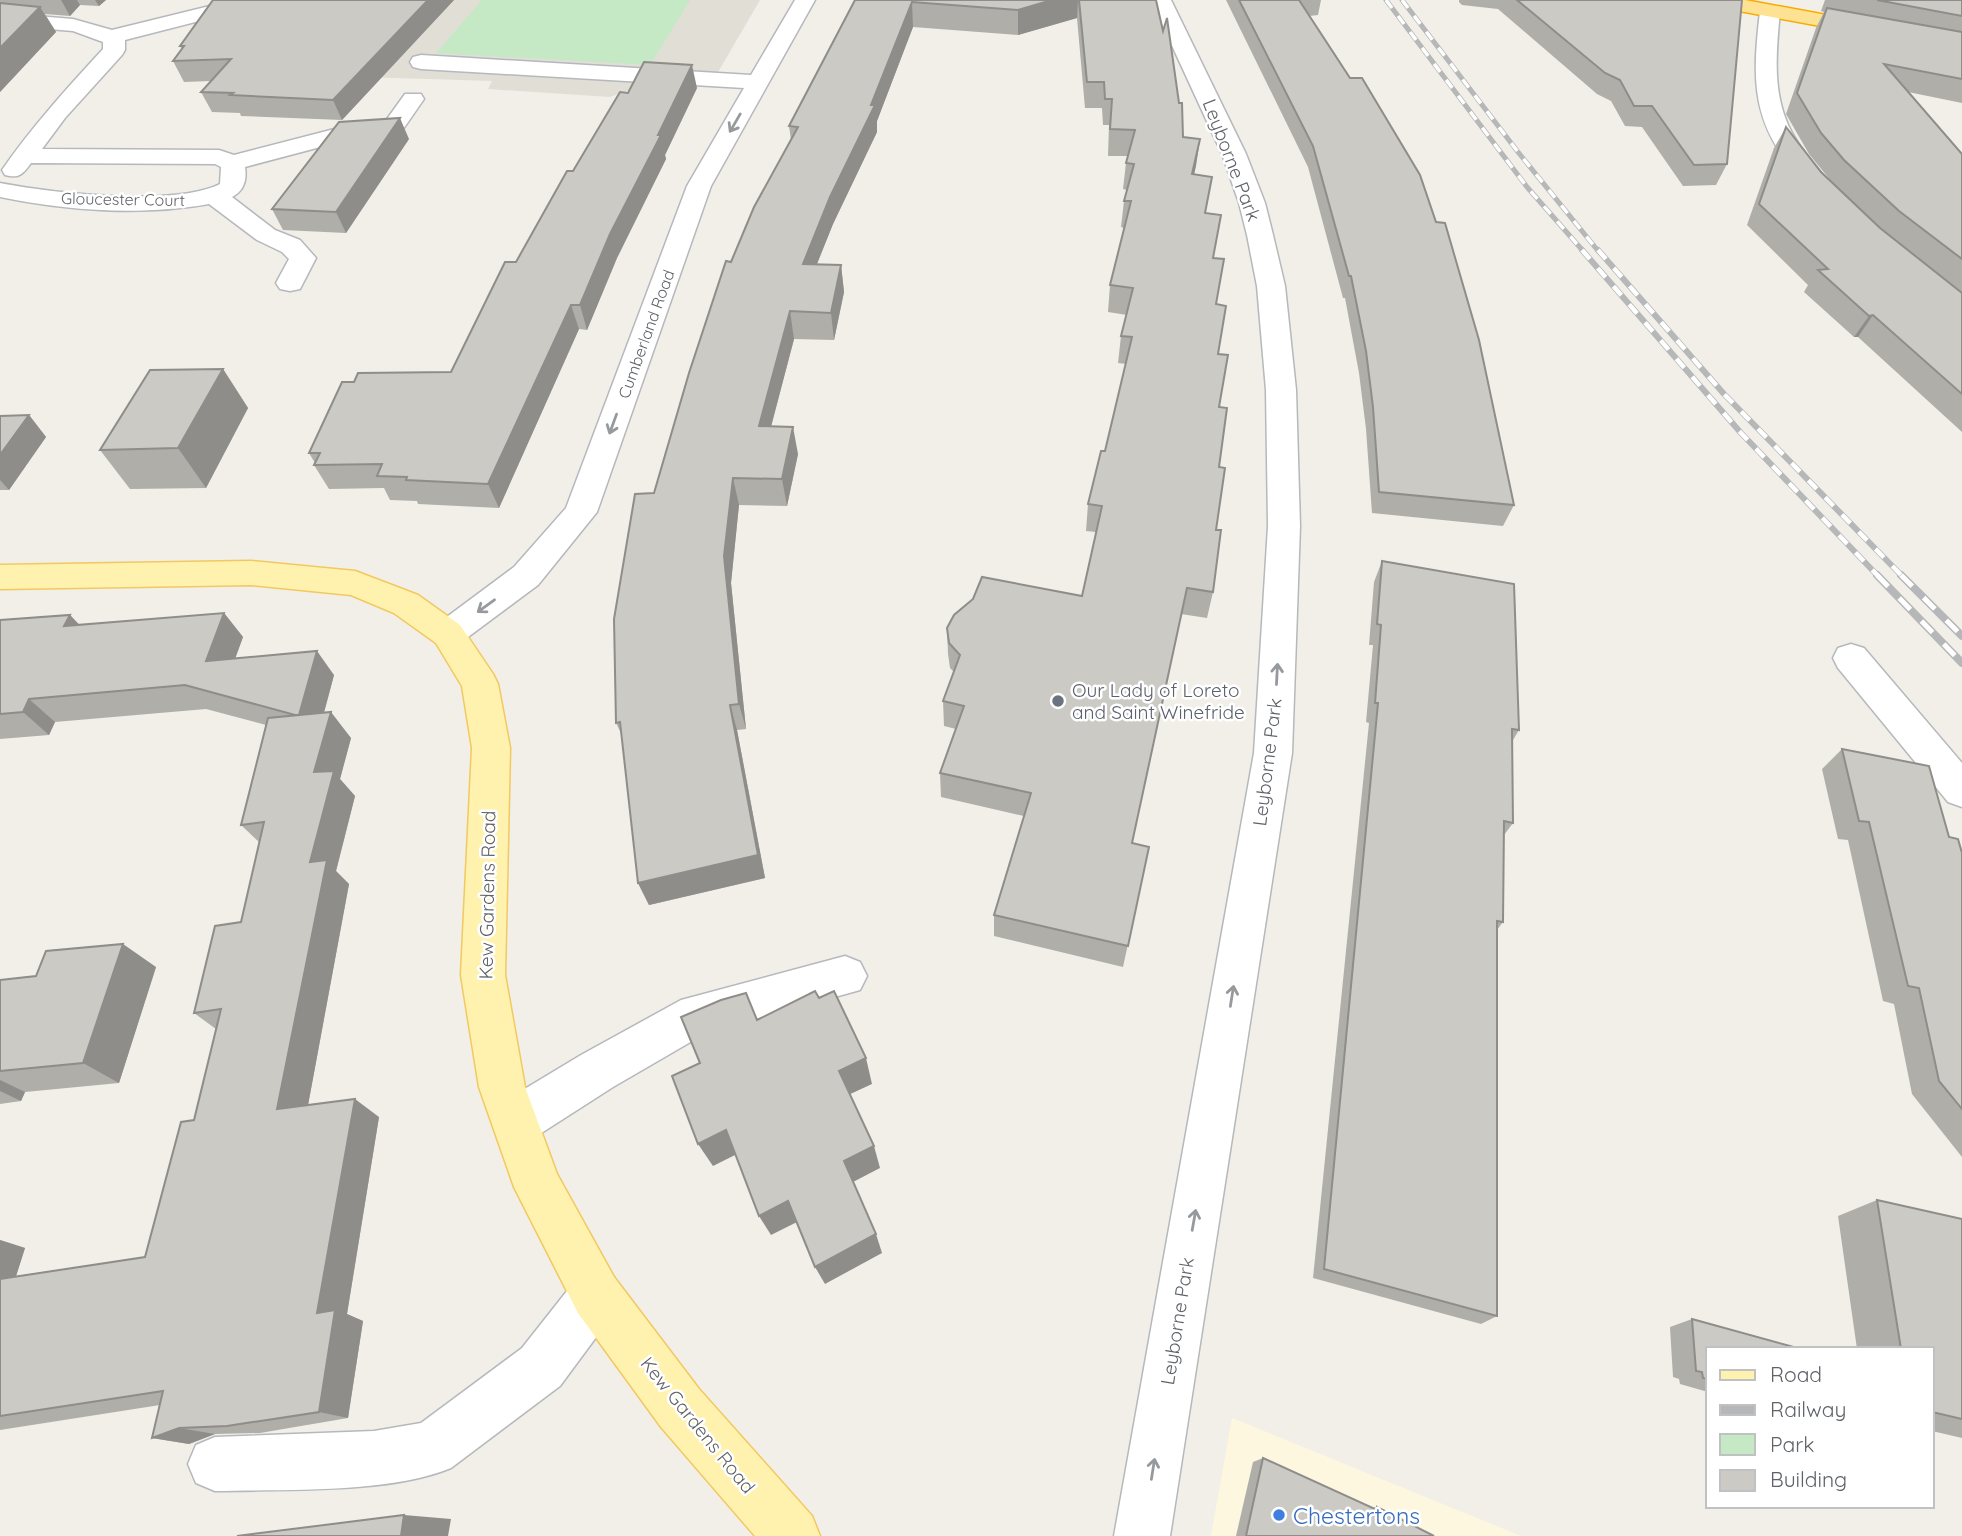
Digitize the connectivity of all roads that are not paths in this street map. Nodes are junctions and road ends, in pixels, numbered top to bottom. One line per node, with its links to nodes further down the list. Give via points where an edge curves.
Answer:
1 (7, 0): 6 (street)
2 (259, 0): 9 (street)
3 (805, 0): 12 (street, Cumberland Road)
4 (1161, 0): 31 (street, Leyborne Park, one-way to 4, via 1273,753 1284,526 1281,390 1271,286 1257,224 1234,155)
5 (1712, 0): 7 (highway)
6 (0, 6)
7 (1770, 11): 10 (highway); 18 (street, via 1767,103 1784,143)
8 (0, 19): 9 (street, via 74,24)
9 (111, 37): 14 (street, Gloucester Court, via 114,50)
10 (1962, 46)
11 (421, 62): 12 (street)
12 (758, 82): 23 (street, Cumberland Road, one-way to 23, via 699,186 581,512 526,576)
13 (413, 100): 17 (street, via 389,133 346,134)
14 (57, 113): 15 (street); 16 (street, Gloucester Court)
15 (119, 155): 16 (street); 17 (street, via 219,157)
16 (23, 156): 19 (street, Gloucester Court)
17 (232, 163): 20 (street, via 235,176 229,189)
18 (1824, 190)
19 (4, 194): 20 (street, Gloucester Court, via 93,200)
20 (215, 197): 21 (street, via 303,258)
21 (290, 282)
22 (0, 578): 23 (main road, Kew Gardens Road, via 251,573 355,583 405,604)
23 (448, 634): 27 (main road, Kew Gardens Road, via 481,684 491,748 483,975 502,1087)
24 (1851, 658): 25 (street)
25 (1962, 791)
26 (845, 976): 27 (street, via 697,1015)
27 (515, 1122): 28 (main road, Kew Gardens Road, via 538,1187)
28 (596, 1295): 29 (street, via 541,1367 432,1449 374,1458); 30 (main road, Kew Gardens Road, via 680,1408)
29 (215, 1464)
30 (792, 1536)
31 (1142, 1536)

